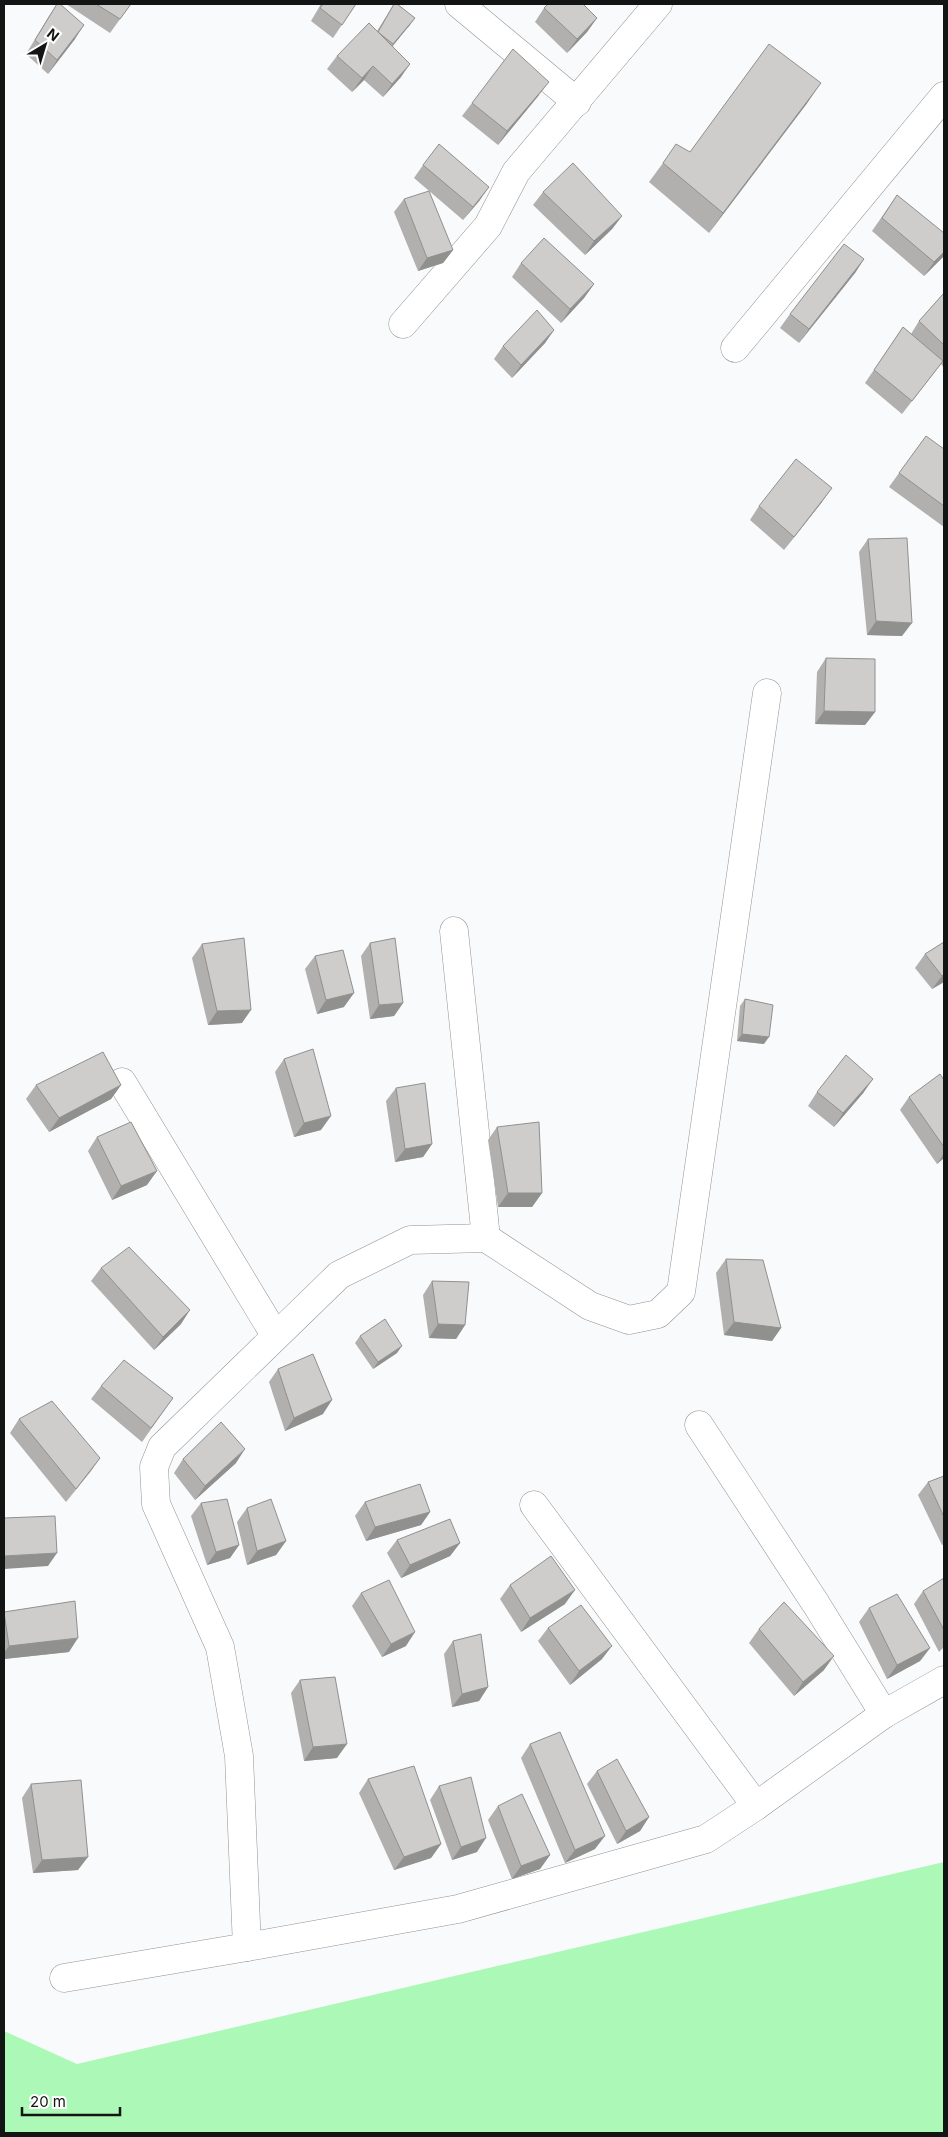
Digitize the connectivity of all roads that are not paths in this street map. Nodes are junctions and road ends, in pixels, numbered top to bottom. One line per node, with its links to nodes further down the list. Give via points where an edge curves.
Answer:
1 (460, 4): 4 (street)
2 (658, 4): 4 (street)
3 (944, 96): 6 (street)
4 (577, 102): 5 (street, via 516,172 488,226)
5 (403, 324)
6 (735, 348)
7 (767, 692): 10 (street, via 681,1292 658,1314 629,1320 590,1306)
8 (454, 931): 10 (street)
9 (122, 1082): 11 (street)
10 (486, 1238): 11 (street, via 410,1240 339,1276)
11 (275, 1336): 17 (street, via 162,1447 154,1467 156,1504 220,1647 239,1756)
12 (699, 1425): 15 (street)
13 (534, 1505): 16 (street)
14 (944, 1680): 15 (street)
15 (884, 1714): 16 (street)
16 (756, 1806): 17 (street, via 706,1839 458,1909)
17 (246, 1947): 18 (street)
18 (64, 1978)

